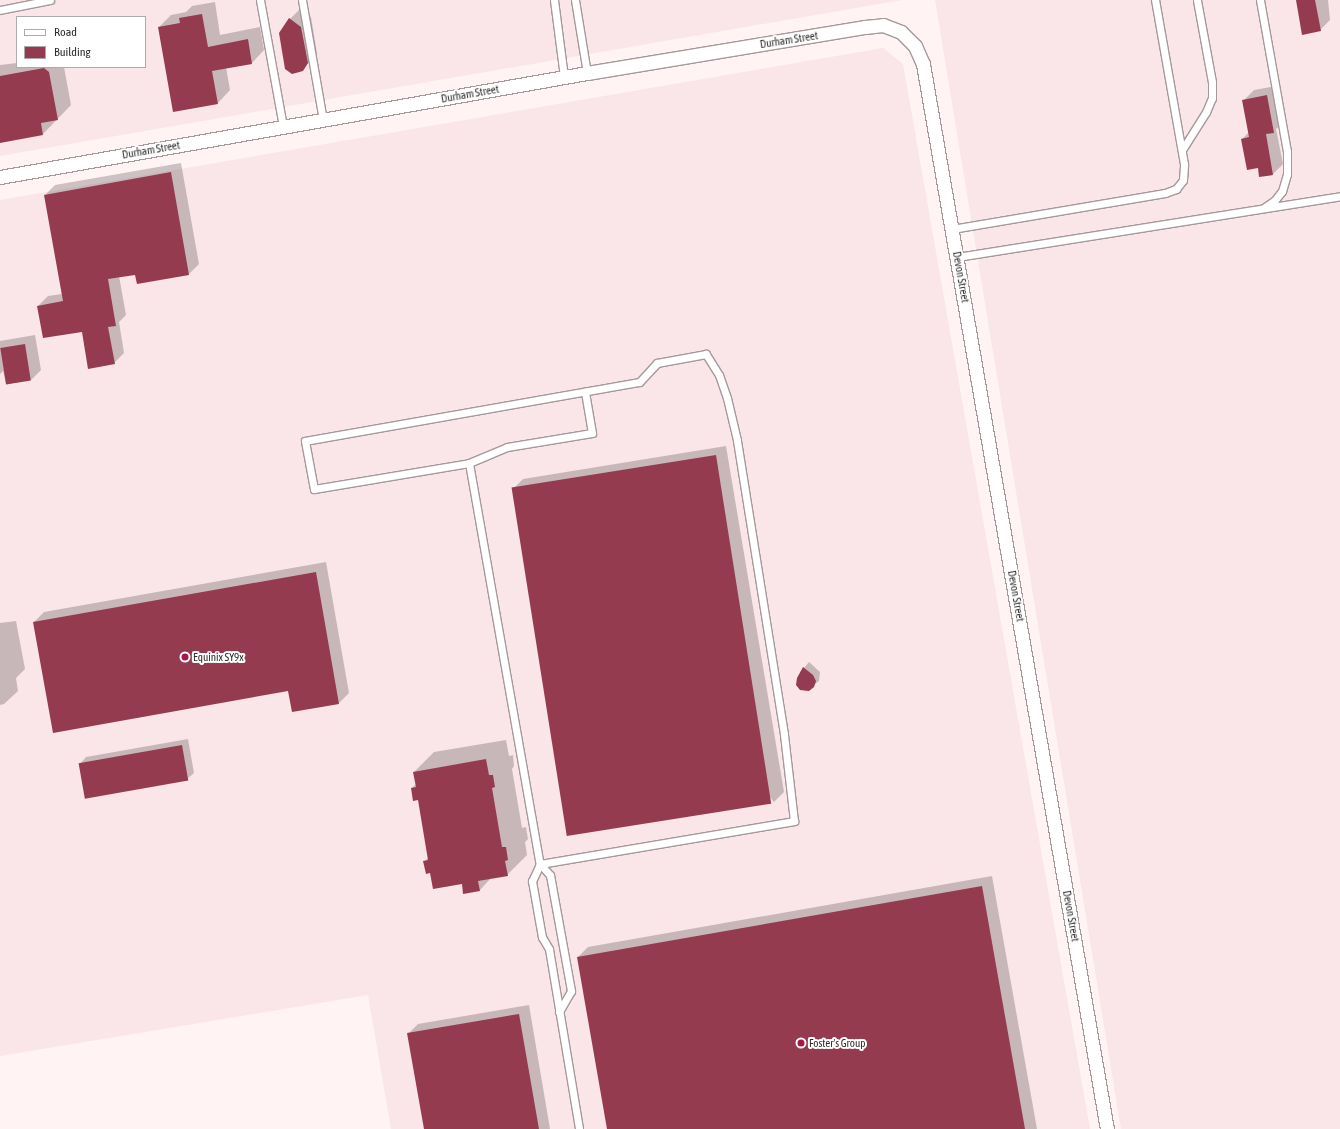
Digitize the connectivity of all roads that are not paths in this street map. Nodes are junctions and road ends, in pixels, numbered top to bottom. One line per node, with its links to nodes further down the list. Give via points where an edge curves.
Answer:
1 (50, 0): 9 (lane)
2 (260, 0): 14 (lane)
3 (302, 0): 13 (lane)
4 (554, 0): 12 (lane)
5 (575, 0): 11 (lane)
6 (1155, 0): 15 (lane)
7 (1197, 0): 15 (lane, via 1212,82 1212,98)
8 (1260, 0): 18 (lane, via 1287,151 1287,174 1282,191 1275,200)
9 (0, 10)
10 (923, 64): 11 (street, Durham Street, via 915,46 901,32 883,25); 19 (street, Devon Street)
11 (587, 73): 12 (street, Durham Street)
12 (564, 77): 13 (street, Durham Street)
13 (323, 120): 14 (street, Durham Street)
14 (283, 127): 16 (street, Durham Street)
15 (1182, 150): 19 (lane, via 1183,180 1176,189 1165,193)
16 (0, 177)
17 (1340, 196): 18 (lane)
18 (1262, 208): 20 (lane)
19 (952, 229): 20 (street, Devon Street)
20 (957, 257): 26 (street, Devon Street)
21 (585, 392): 22 (lane, via 592,433 507,447); 22 (lane, via 305,441 314,489); 23 (lane, via 638,382 657,362 706,354 719,375 737,440 784,734 794,821)
22 (469, 463): 23 (lane)
23 (540, 864): 24 (lane, via 532,881 542,937 549,950); 24 (lane, via 550,875 571,991)
24 (559, 1012): 25 (lane)
25 (579, 1129)
26 (1107, 1129)

